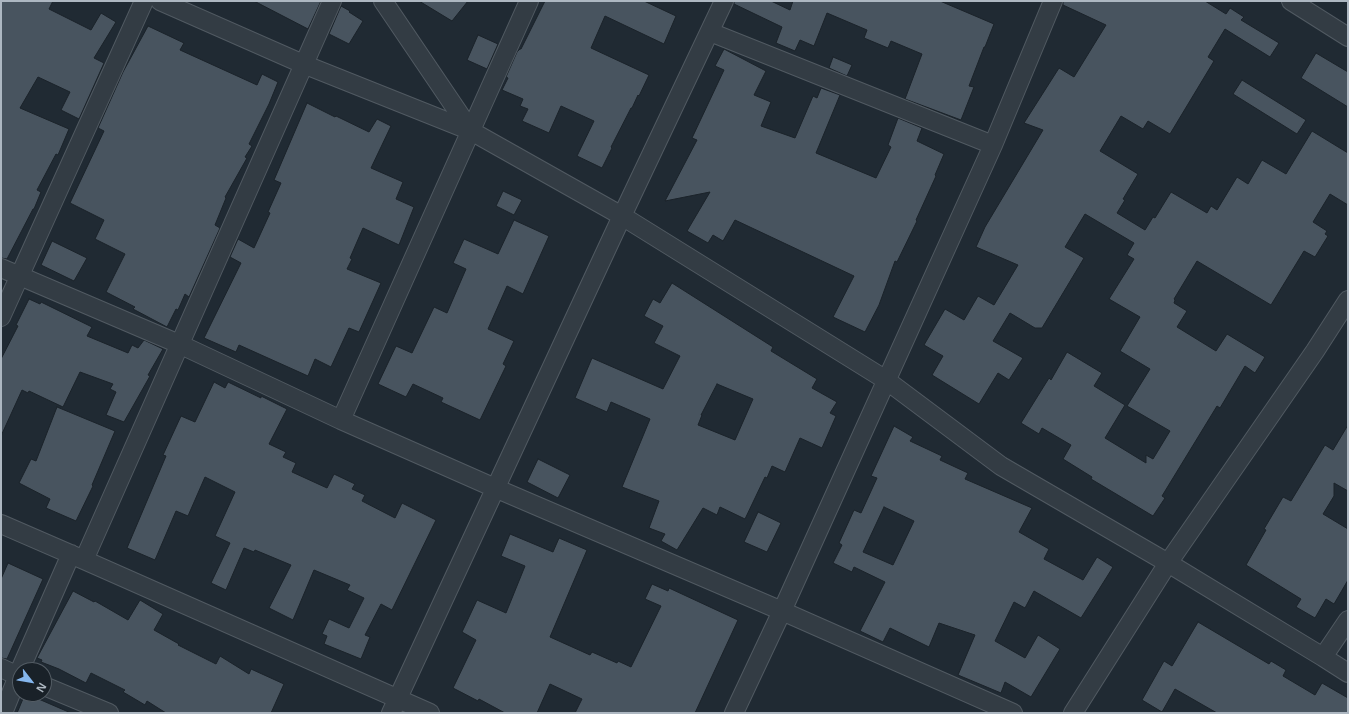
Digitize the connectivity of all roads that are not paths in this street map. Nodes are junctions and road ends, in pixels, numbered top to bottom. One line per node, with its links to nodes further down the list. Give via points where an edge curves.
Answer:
1 (144, 1): 16 (street)
2 (160, 1): 11 (street)
3 (332, 1): 11 (street)
4 (383, 1): 12 (street)
5 (529, 1): 12 (street)
6 (724, 1): 9 (street)
7 (1053, 1): 13 (street)
8 (1291, 1): 10 (street)
9 (710, 32): 13 (street); 14 (street)
10 (1348, 37)
11 (303, 64): 12 (street); 19 (street)
12 (471, 131): 14 (street); 21 (street)
13 (993, 145): 20 (street)
14 (622, 216): 20 (street); 22 (street)
15 (1, 268): 16 (street)
16 (19, 276): 18 (street); 19 (street)
17 (1348, 300): 25 (street)
18 (1, 317)
19 (179, 344): 21 (street); 24 (street)
20 (886, 380): 25 (street, via 1001,466); 26 (street)
21 (341, 420): 22 (street)
22 (495, 488): 26 (street); 35 (street)
23 (1, 524): 24 (street)
24 (77, 557): 29 (street); 35 (street)
25 (1168, 563): 28 (street); 41 (street)
26 (782, 611): 39 (street); 40 (street)
27 (1348, 620): 28 (street)
28 (1324, 657): 32 (street)
29 (25, 662)
30 (1, 668): 31 (street)
31 (12, 671)
32 (1348, 673)
33 (52, 689): 37 (street)
34 (12, 692): 36 (street)
35 (394, 706): 38 (street)
36 (3, 713)
37 (109, 713)
38 (430, 713)
39 (734, 713)
40 (1013, 713)
41 (1073, 713)

